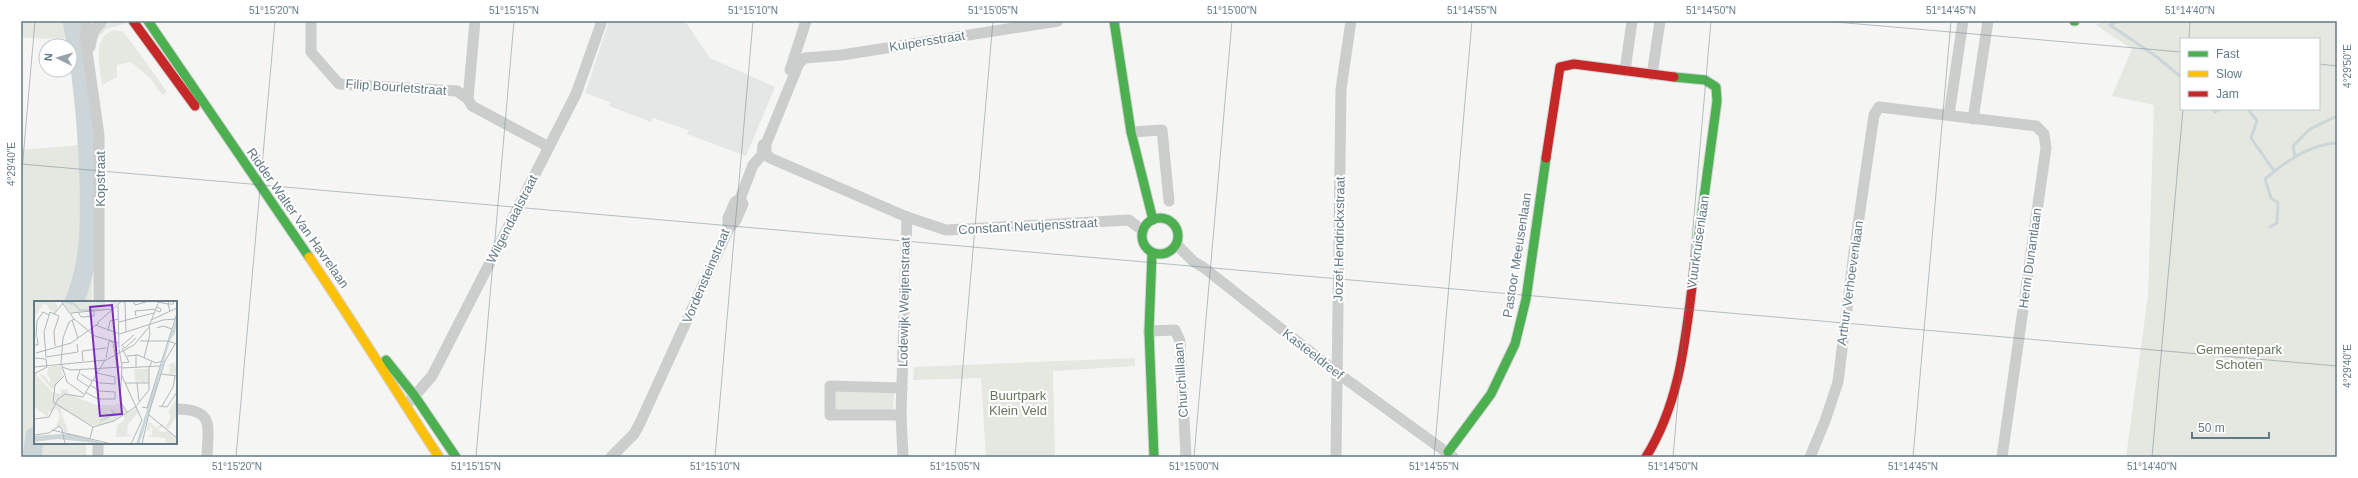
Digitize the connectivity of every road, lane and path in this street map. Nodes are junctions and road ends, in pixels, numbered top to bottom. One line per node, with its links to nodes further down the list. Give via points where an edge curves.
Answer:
1 (87, 21): 16 (street, Kopstraat, via 85,37)
2 (102, 21): 16 (street, Kopstraat, via 93,32)
3 (134, 21): 24 (street, Ridder Walter Van Havrelaan, via 190,101)
4 (148, 21): 24 (street, Ridder Walter Van Havrelaan)
5 (311, 21): 20 (street, Filip Bourletstraat, via 312,52 339,84 457,91)
6 (475, 21): 20 (street)
7 (602, 21): 27 (street, Wilgendaalstraat, via 576,94)
8 (806, 21): 49 (street, Vordensteinstraat, via 764,139 762,155 753,166 740,199 734,202 728,218 728,230 640,423 634,434)
9 (1058, 21): 26 (street, Kuipersstraat, via 842,55 805,58 799,63)
10 (1114, 21): 25 (street)
11 (1350, 21): 37 (street, Jozef Hendrickxstraat, via 1341,89)
12 (1632, 21): 18 (street)
13 (1660, 21): 19 (street)
14 (1964, 21): 22 (street)
15 (1988, 21): 23 (street)
16 (89, 57): 34 (street, Kopstraat, via 100,135)
17 (1560, 67): 18 (street, Vuurkruisenlaan, via 1574,64); 44 (street, Pastoor Meeusenlaan, via 1526,299 1515,344 1491,394)
18 (1625, 70): 19 (street, Vuurkruisenlaan)
19 (1652, 75): 54 (street, Vuurkruisenlaan, via 1705,80 1716,87 1717,101 1682,353 1668,413 1657,443)
20 (468, 99): 27 (street, Filip Bourletstraat, via 472,106)
21 (1879, 107): 22 (street, Henri Dunantlaan); 55 (street, Arthur Verhoevenlaan, via 1874,115 1838,382 1826,421)
22 (1949, 116): 23 (street, Henri Dunantlaan)
23 (1973, 119): 56 (street, Henri Dunantlaan, via 2036,126 2044,134 2046,148)
24 (219, 127): 35 (street, Ridder Walter Van Havrelaan)
25 (1131, 132): 28 (street, via 1162,130); 30 (street)
26 (766, 144): 29 (street, Constant Neutjensstraat, via 766,154 770,158)
27 (549, 147): 39 (street, Wilgendaalstraat, via 432,376)
28 (1169, 200)
29 (907, 217): 31 (street, Constant Neutjensstraat, via 946,230 1129,220); 38 (street, Lodewijk Weijtenstraat)
30 (1153, 220): 31 (street); 32 (street, via 1166,218 1176,226 1179,232)
31 (1143, 231): 33 (street, via 1143,244)
32 (1177, 245): 33 (street, via 1163,255); 37 (street, Kasteeldreef, via 1194,262)
33 (1152, 253): 36 (street)
34 (99, 301)
35 (356, 325): 39 (street, Ridder Walter Van Havrelaan); 40 (street, Ridder Walter Van Havrelaan)
36 (1149, 331): 51 (street); 52 (street, Churchilllaan, via 1175,330 1180,341)
37 (1336, 372): 44 (street, Kasteeldreef); 53 (street, Jozef Hendrickxstraat)
38 (902, 388): 42 (street, Lodewijk Weijtenstraat); 42 (street, via 830,386 830,415)
39 (414, 395): 40 (street, Wilgendaalstraat); 48 (street, Ridder Walter Van Havrelaan)
40 (405, 408): 47 (street, Ridder Walter Van Havrelaan)
41 (177, 409): 46 (street, via 200,412 205,417 208,426)
42 (901, 415): 50 (street, Lodewijk Weijtenstraat)
43 (98, 444): 45 (street)
44 (1451, 455)
45 (98, 457)
46 (207, 457)
47 (439, 457)
48 (456, 457)
49 (611, 457)
50 (903, 457)
51 (1154, 457)
52 (1186, 457)
53 (1336, 457)
54 (1646, 457)
55 (1810, 457)
56 (2002, 457)

